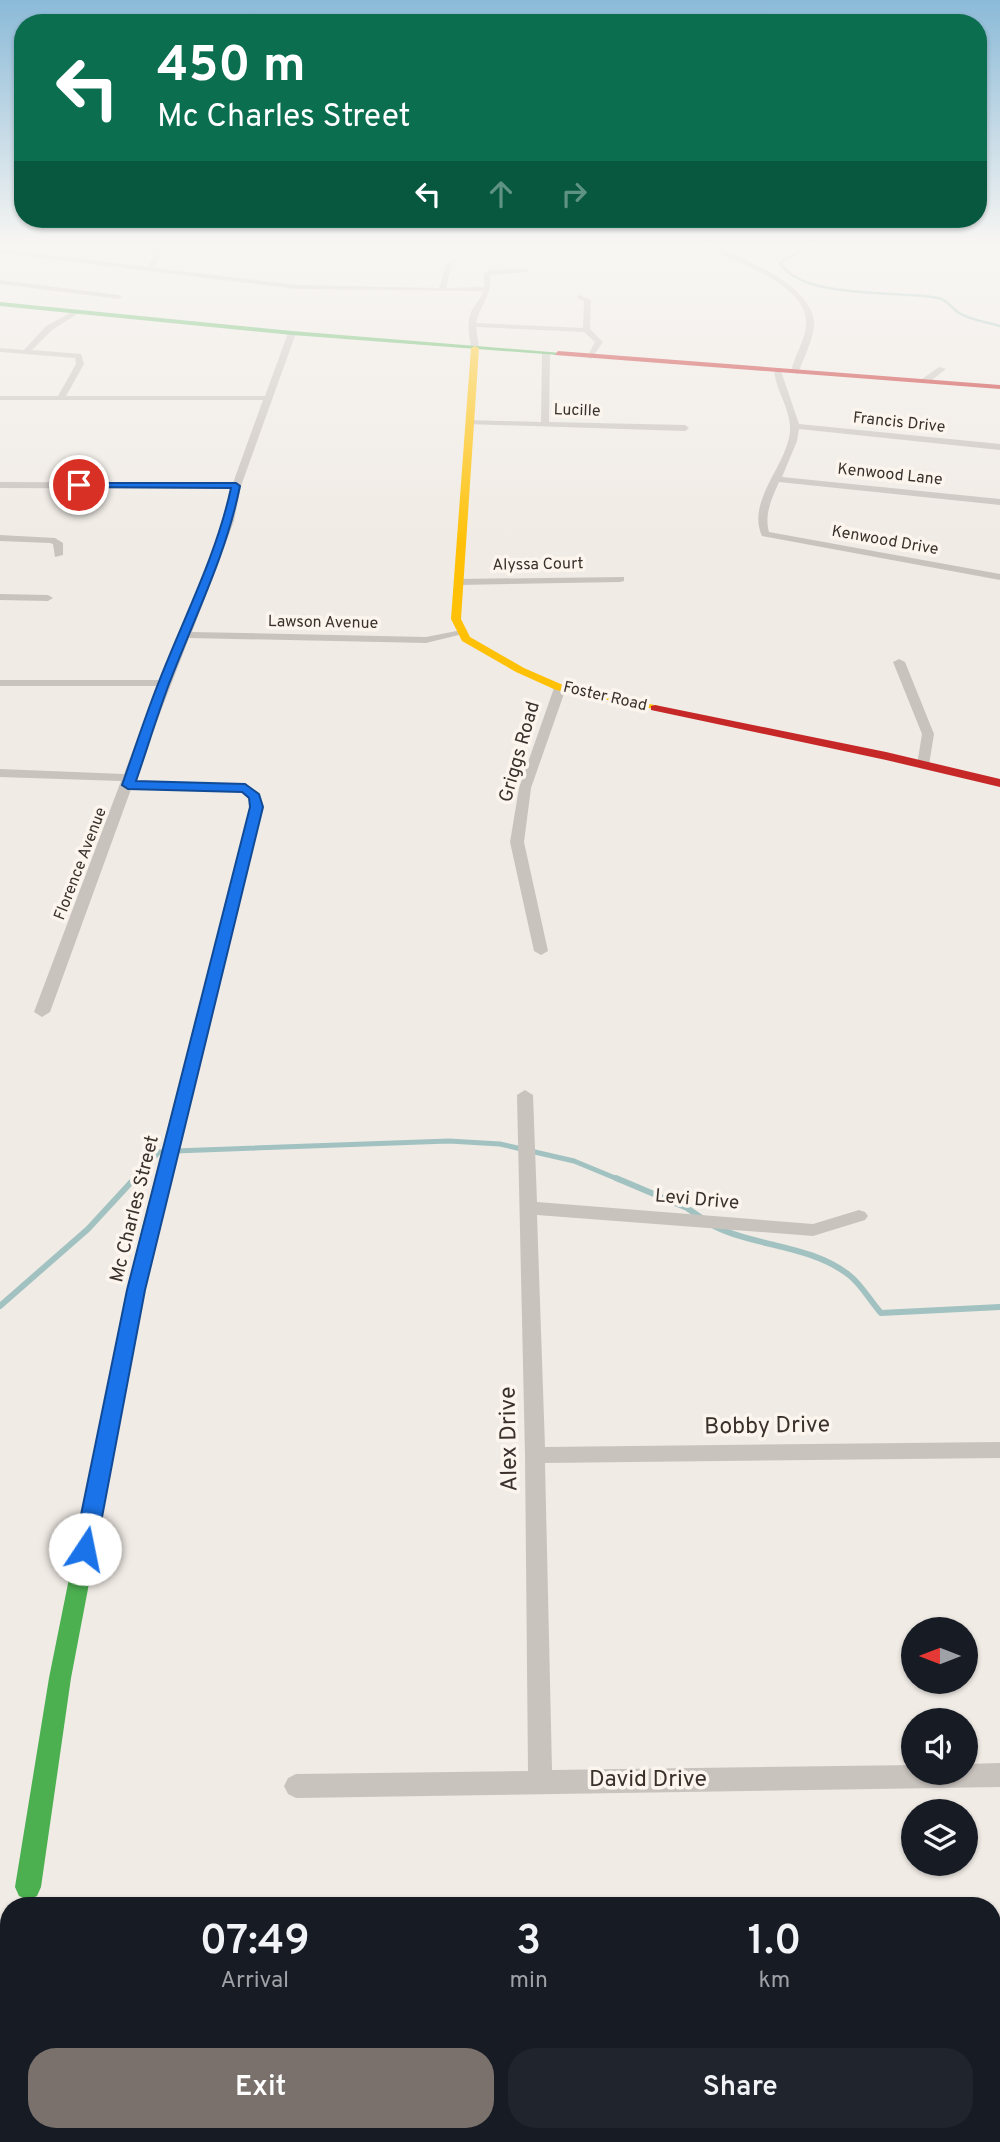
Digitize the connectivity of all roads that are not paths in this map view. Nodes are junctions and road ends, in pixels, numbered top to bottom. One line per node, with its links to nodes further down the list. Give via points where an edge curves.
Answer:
1 (34, 344): 9 (street)
2 (288, 344): 19 (street, Florence Avenue)
3 (426, 344): 7 (street)
4 (474, 344): 7 (street)
5 (598, 344): 11 (street)
6 (806, 344): 14 (street)
7 (475, 348): 10 (street); 20 (street)
8 (0, 350): 9 (street)
9 (27, 351): 18 (street, via 78,356 80,364)
10 (546, 354): 11 (street); 21 (street)
11 (591, 357): 13 (street)
12 (942, 369): 15 (street)
13 (777, 371): 14 (street); 22 (street)
14 (796, 372): 15 (street)
15 (925, 381): 16 (street)
16 (1000, 387)
17 (0, 398): 18 (street)
18 (60, 398): 19 (street)
19 (268, 398): 27 (street, Florence Avenue)
20 (469, 422): 21 (street, Lucille); 33 (street)
21 (545, 424): 23 (street, Lucille)
22 (795, 426): 24 (street, Francis Drive); 25 (street)
23 (685, 428)
24 (1000, 447)
25 (778, 479): 28 (street, Kenwood Lane); 31 (street, Kenwood Drive, via 765,507 765,534)
26 (0, 485): 27 (street)
27 (236, 486): 37 (street, Florence Avenue, via 229,521)
28 (1000, 502)
29 (0, 538): 30 (street, via 52,540 58,542)
30 (58, 555)
31 (1000, 578)
32 (620, 579): 33 (street, Alyssa Court)
33 (458, 582): 36 (street, via 456,619)
34 (0, 597): 35 (street)
35 (48, 598)
36 (462, 633): 37 (street, Lawson Avenue, via 426,640); 41 (street, Foster Road, via 478,647)
37 (184, 635): 40 (street, Florence Avenue)
38 (899, 662): 42 (street, via 928,734)
39 (0, 683): 40 (street)
40 (164, 683): 44 (street, Florence Avenue)
41 (560, 688): 42 (street, Foster Road); 46 (street, Griggs Road, via 525,788 517,842)
42 (923, 765): 45 (street, Foster Road)
43 (0, 773): 44 (street)
44 (129, 782): 47 (street, Florence Avenue); 56 (street, Mc Charles Street, via 245,788 255,796 256,807 136,1290 60,1678)
45 (1000, 783)
46 (541, 951)
47 (42, 1012)
48 (525, 1096): 49 (street, Alex Drive)
49 (529, 1208): 50 (street, Levi Drive, via 813,1230); 52 (street, Alex Drive)
50 (859, 1216)
51 (1000, 1450): 52 (street, Bobby Drive)
52 (536, 1455): 54 (street, Alex Drive)
53 (1000, 1775): 54 (street, David Drive)
54 (540, 1781): 55 (street, David Drive)
55 (296, 1786)
56 (28, 1887)

